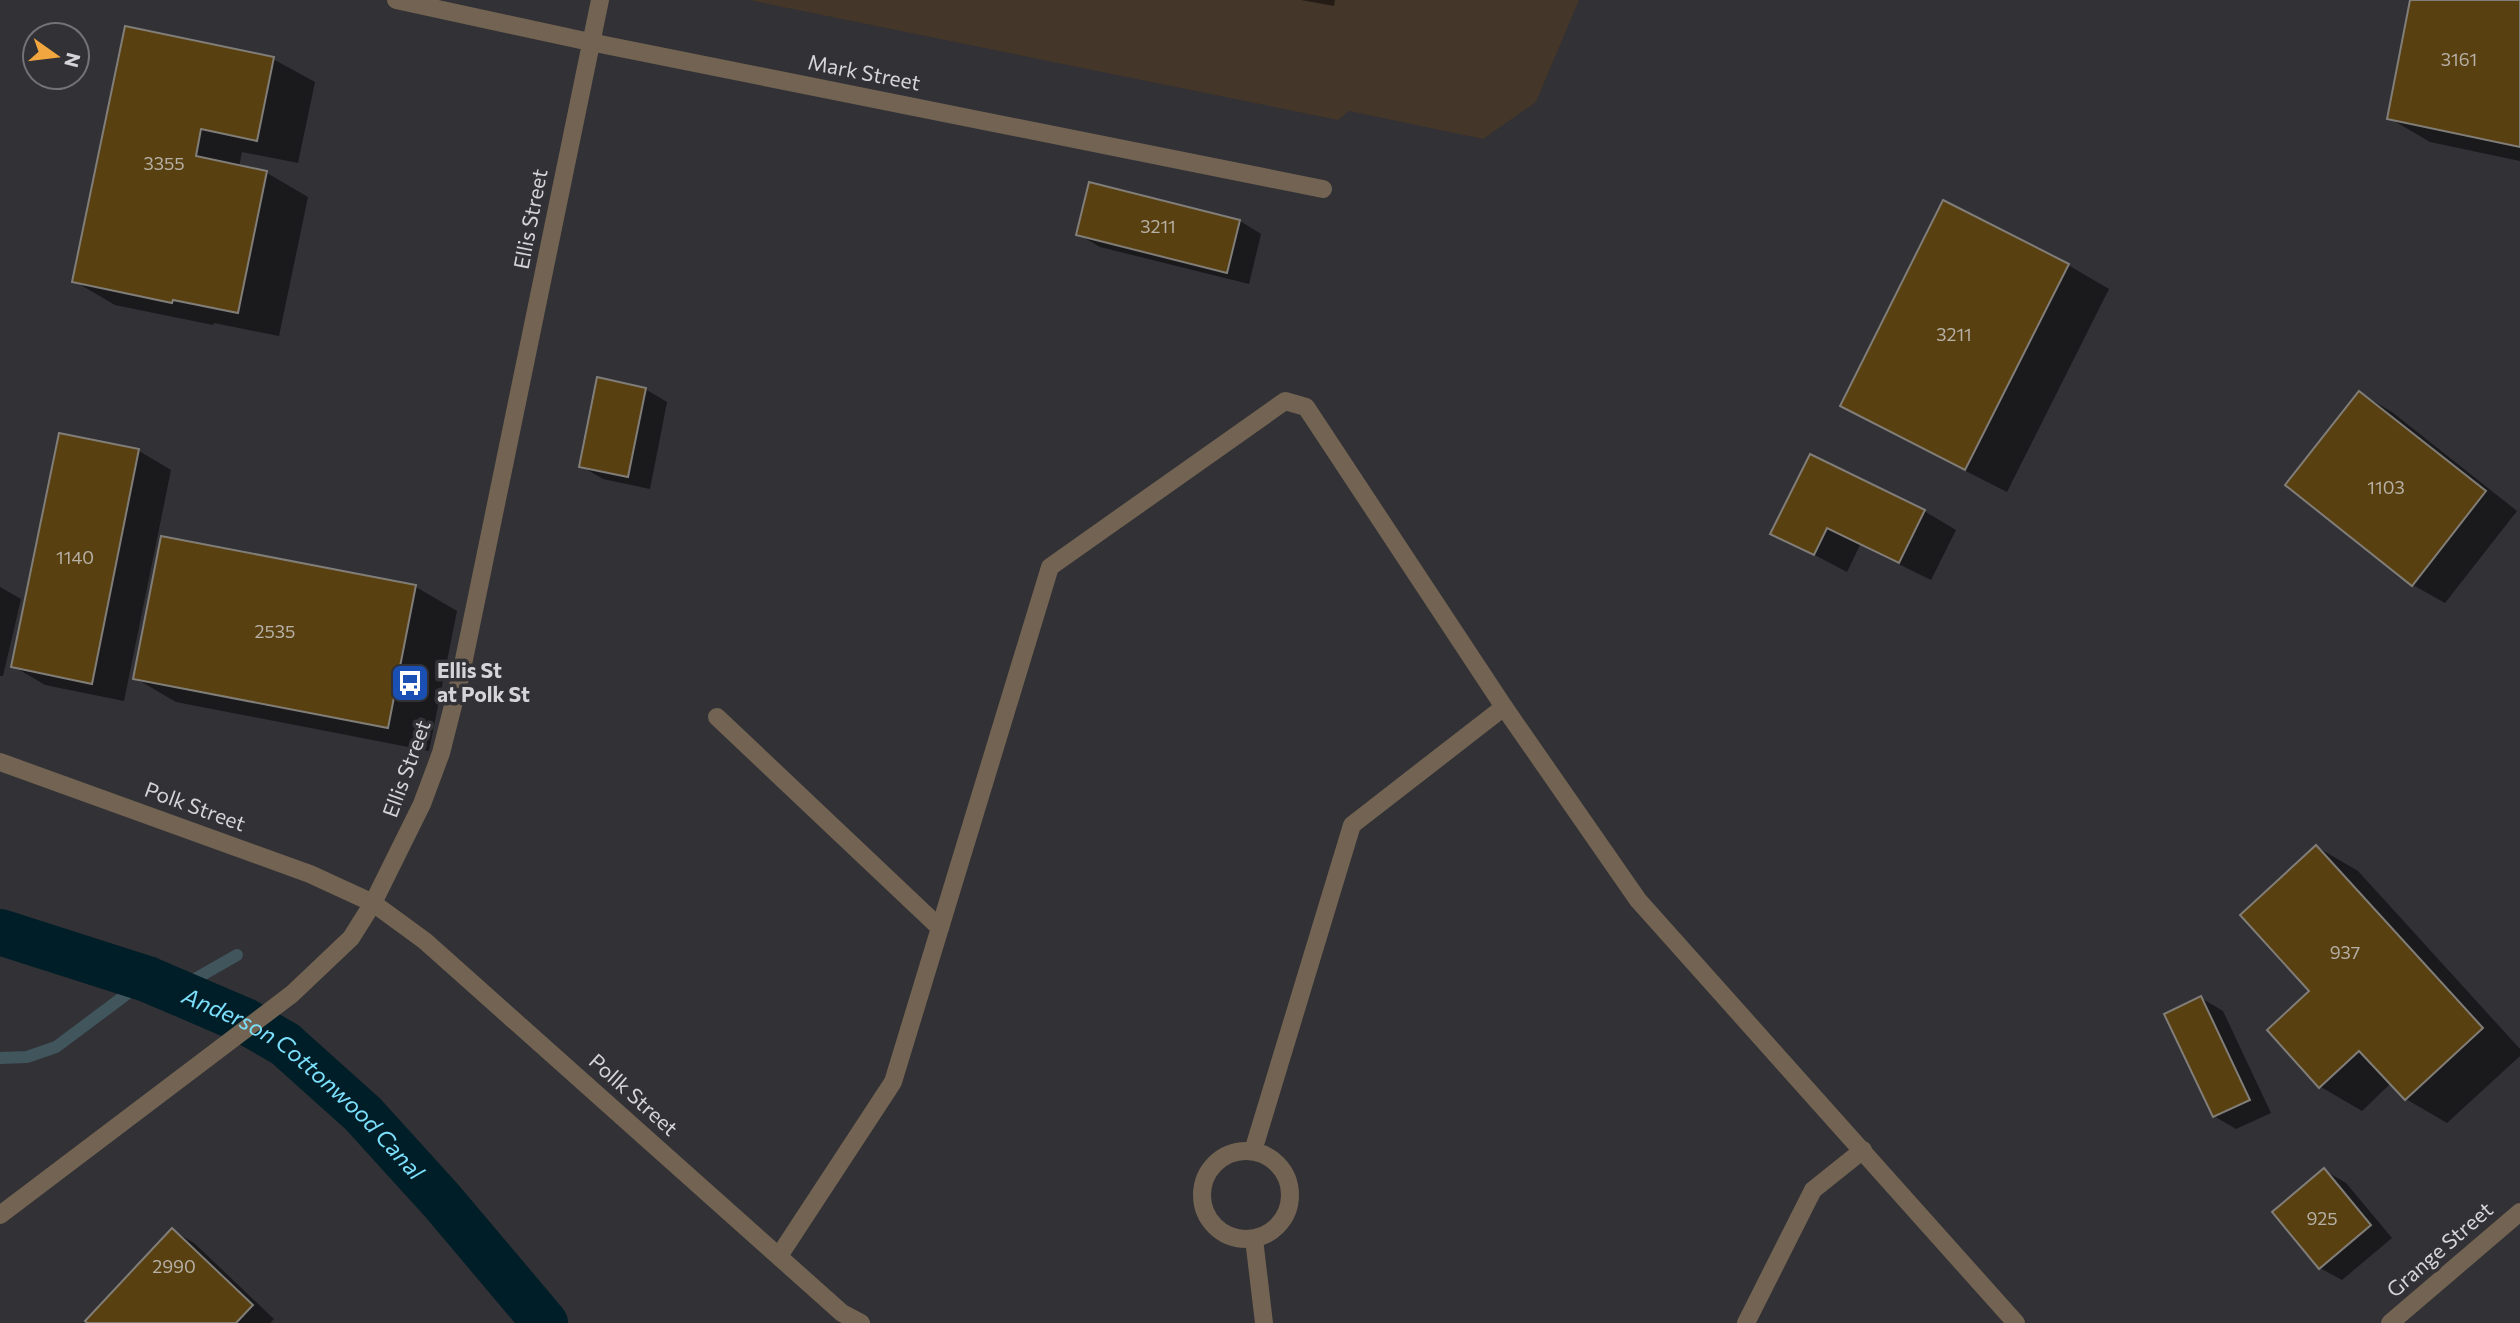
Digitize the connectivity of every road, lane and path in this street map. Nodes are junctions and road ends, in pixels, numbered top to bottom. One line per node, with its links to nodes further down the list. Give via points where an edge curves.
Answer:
1 (396, 0): 3 (street, Mark Street)
2 (600, 0): 3 (street, Ellis Street)
3 (590, 41): 4 (street, Mark Street); 8 (street, Ellis Street, via 444,740 422,804)
4 (1324, 189)
5 (1504, 707): 9 (street, via 1306,407 1285,401 1049,567); 10 (street, via 1638,900); 11 (street, via 1352,825)
6 (717, 717): 9 (street)
7 (0, 762): 8 (street, Polk Street, via 264,856)
8 (373, 903): 13 (street, Ellis Street, via 351,938 292,994); 15 (street, Pollk Street, via 425,941)
9 (940, 928): 15 (street, via 893,1082)
10 (1863, 1150): 18 (street, via 1813,1190); 19 (street)
11 (1254, 1151): 14 (street, via 1280,1166 1290,1195 1280,1223); 14 (street, via 1239,1151 1214,1163 1202,1195 1214,1227 1240,1239)
12 (2520, 1212): 20 (street, Grange Street)
13 (0, 1215)
14 (1254, 1239): 17 (street)
15 (779, 1256): 16 (street, Pollk Street, via 842,1313)
16 (861, 1323)
17 (1264, 1323)
18 (1746, 1323)
19 (2016, 1323)
20 (2390, 1323)

